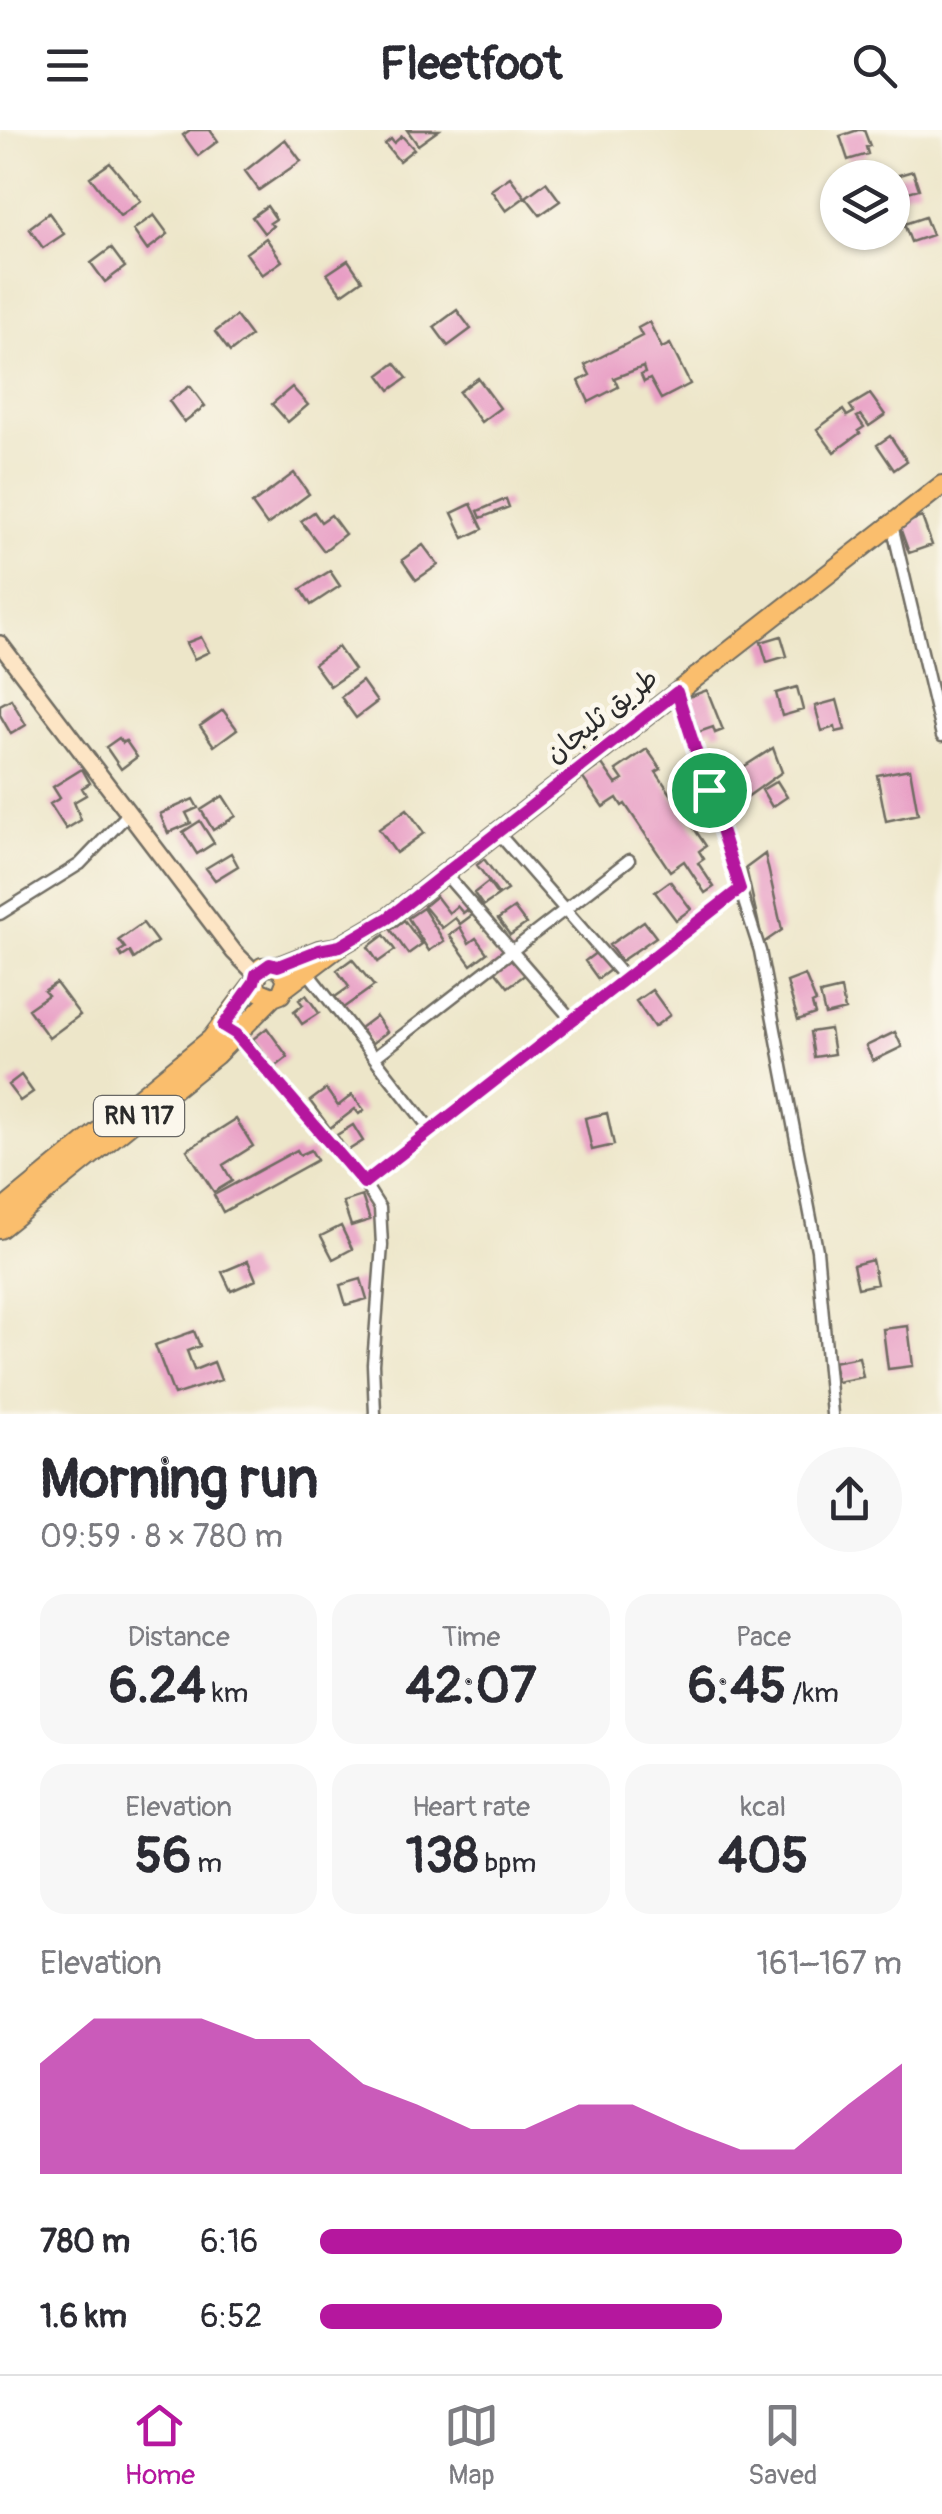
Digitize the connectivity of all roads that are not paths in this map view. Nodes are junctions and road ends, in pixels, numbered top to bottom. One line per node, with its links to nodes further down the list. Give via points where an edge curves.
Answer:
1 (942, 485): 2 (main road, طريق ثليجان / RN 117)
2 (892, 525): 4 (main road, طريق ثليجان / RN 117); 5 (street)
3 (4, 657): 6 (main road)
4 (677, 692): 7 (main road, طريق ثليجان / RN 117); 10 (street)
5 (942, 736)
6 (128, 814): 12 (street, via 89,857); 17 (main road)
7 (498, 833): 9 (main road, طريق ثليجان / RN 117); 11 (street)
8 (630, 860): 11 (street)
9 (445, 874): 13 (main road, طريق ثليجان / RN 117); 14 (street)
10 (740, 889): 18 (street); 28 (street, via 760,951 817,1250)
11 (565, 910): 14 (street); 18 (street)
12 (0, 914)
13 (340, 946): 15 (main road, طريق ثليجان / RN 117); 16 (main road, طريق ثليجان / RN 117)
14 (512, 952): 20 (street); 22 (street)
15 (278, 966): 17 (main road, via 262,967); 19 (main road, via 287,979)
16 (308, 973): 19 (main road, طريق ثليجان / RN 117); 22 (street)
17 (255, 978): 19 (main road, via 258,990); 21 (main road, طريق ثليجان / RN 117)
18 (626, 978): 20 (street)
19 (280, 992): 21 (main road, طريق ثليجان / RN 117)
20 (572, 1020): 23 (street)
21 (230, 1030): 24 (street); 25 (main road, طريق ثليجان / RN 117); 26 (main road, طريق ثليجان / RN 117, via 216,1055)
22 (375, 1057): 23 (street)
23 (431, 1130): 24 (street)
24 (364, 1183): 27 (street, via 380,1208 382,1245)
25 (2, 1206)
26 (0, 1228)
27 (375, 1414)
28 (832, 1414)

